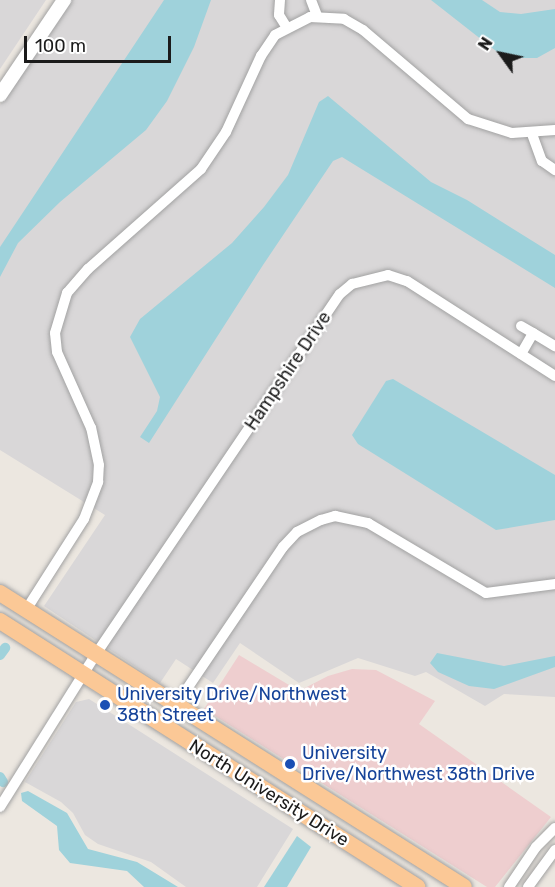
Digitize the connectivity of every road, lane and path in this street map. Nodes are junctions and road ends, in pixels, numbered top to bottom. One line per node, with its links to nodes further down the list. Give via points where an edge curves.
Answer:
1 (64, 0): 6 (street)
2 (280, 0): 5 (street, via 279,15)
3 (311, 0): 4 (street)
4 (317, 16): 5 (street); 8 (street, via 344,19 363,30 468,119 500,131)
5 (286, 26): 17 (street, via 261,56 226,132 201,170 88,269 67,293 55,333 57,352 91,428 99,465 98,482 84,519)
6 (0, 95)
7 (551, 131): 8 (street)
8 (532, 134): 9 (street, via 542,161)
9 (555, 170)
10 (521, 326): 11 (street)
11 (533, 333): 12 (street); 13 (street)
12 (555, 346)
13 (521, 354): 14 (street, Hampshire Drive); 19 (street, Hampshire Drive, via 407,281 388,275 352,284 340,294)
14 (555, 376)
15 (555, 584): 21 (street, via 486,593 368,523 343,517 321,520 297,532 283,547)
16 (0, 593): 17 (main road, North University Drive)
17 (26, 610): 19 (main road, North University Drive)
18 (0, 621): 20 (main road, North University Drive)
19 (96, 654): 20 (street, Hampshire Drive); 21 (main road, North University Drive)
20 (82, 675): 23 (street, Hampshire Drive); 25 (main road, North University Drive)
21 (176, 705): 22 (main road, North University Drive)
22 (323, 797): 24 (main road, North University Drive); 25 (main road)
23 (0, 807)
24 (345, 810): 27 (main road); 32 (main road, North University Drive)
25 (309, 819): 27 (main road, North University Drive)
26 (555, 828): 29 (street)
27 (331, 833): 31 (main road, North University Drive)
28 (555, 850): 30 (street)
29 (522, 867): 30 (street); 33 (street)
30 (536, 875): 34 (street)
31 (417, 887)
32 (464, 887)
33 (508, 887)
34 (528, 887)

